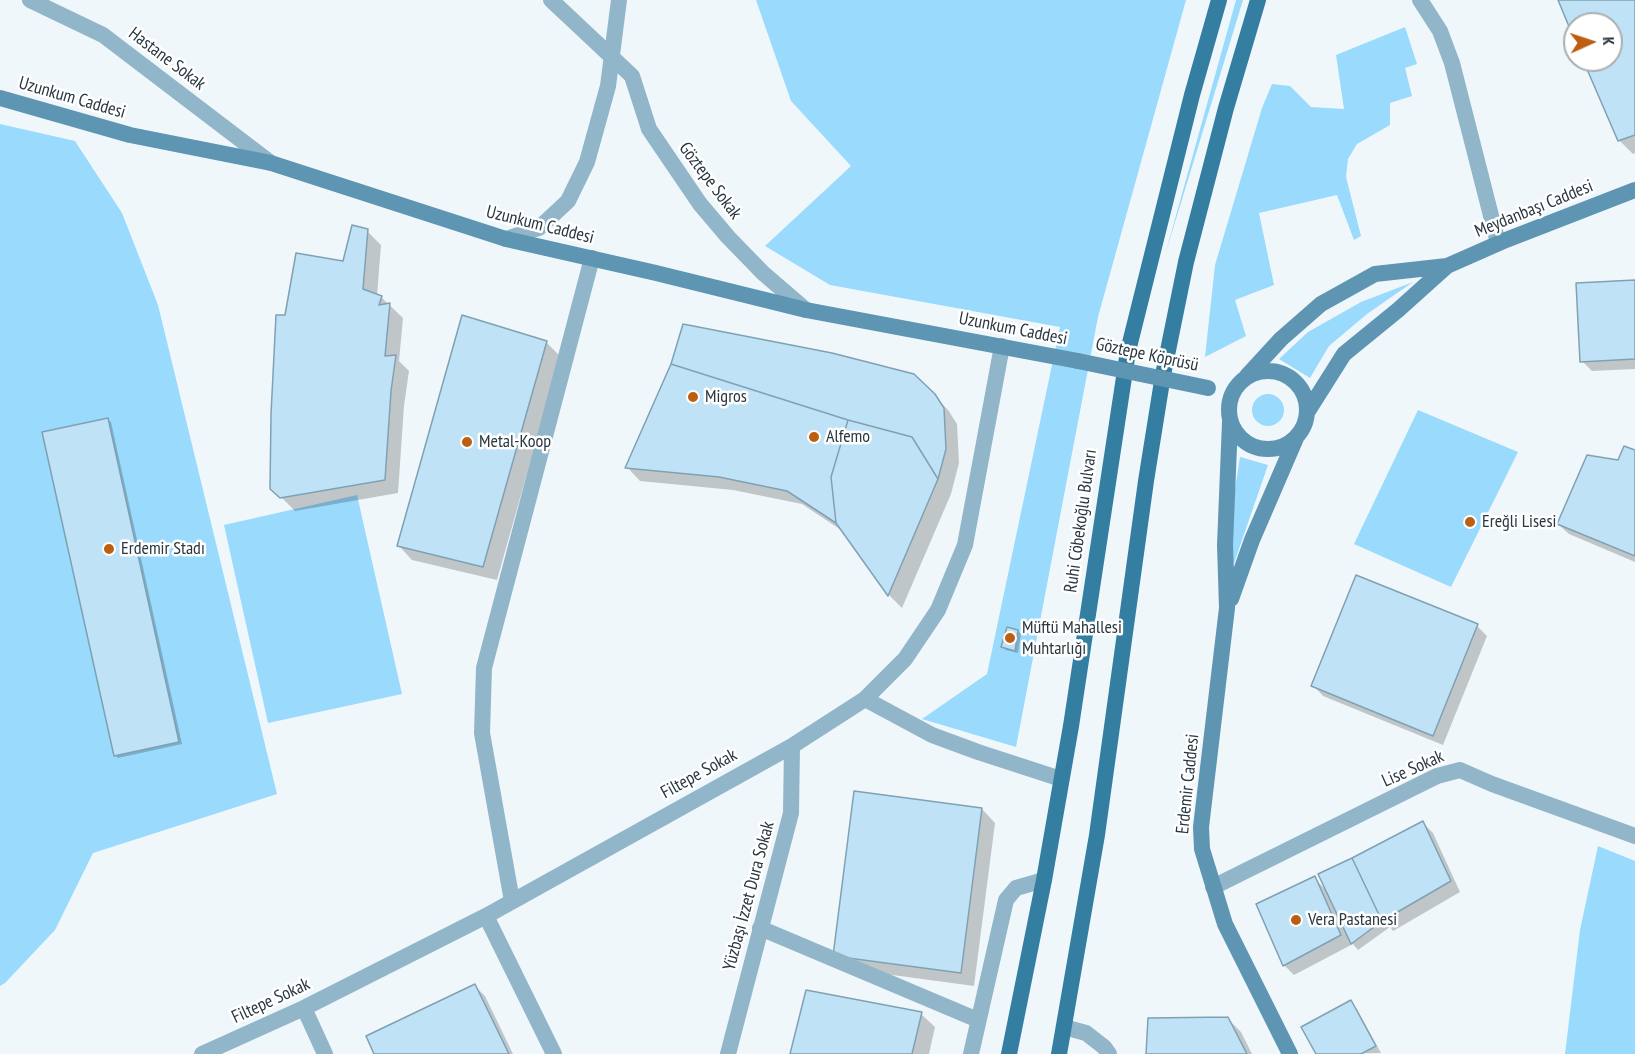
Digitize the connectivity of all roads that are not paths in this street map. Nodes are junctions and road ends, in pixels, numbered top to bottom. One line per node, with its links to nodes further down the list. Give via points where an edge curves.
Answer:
1 (30, 0): 9 (street, Hastane Sokak, via 103,35)
2 (619, 0): 7 (street)
3 (1219, 0): 26 (main road, Ruhi Cöbekoğlu Bulvarı, via 1128,351)
4 (1258, 0): 35 (main road, via 1186,262 1163,375 1097,835)
5 (1420, 0): 12 (street, via 1440,31 1452,63)
6 (559, 3): 7 (street, Göztepe Sokak)
7 (611, 56): 11 (street, via 608,86 587,162 568,201 539,228); 15 (street, Göztepe Sokak, via 632,76 649,129 700,204 764,273)
8 (0, 98): 9 (main road, Uzunkum Caddesi, via 130,135)
9 (272, 163): 11 (main road, Uzunkum Caddesi)
10 (1635, 190): 12 (main road, Meydanbaşı Caddesi)
11 (506, 239): 13 (main road, Uzunkum Caddesi)
12 (1498, 243): 14 (main road, Meydanbaşı Caddesi)
13 (592, 258): 15 (main road, Uzunkum Caddesi); 30 (street, via 484,668 482,733)
14 (1447, 266): 18 (main road, Meydanbaşı Caddesi, via 1375,274 1321,304); 20 (main road, Meydanbaşı Caddesi, via 1344,354)
15 (806, 310): 16 (main road, Uzunkum Caddesi)
16 (1002, 346): 17 (main road, Uzunkum Caddesi); 24 (street, Filtepe Sokak, via 965,546 938,610 905,660)
17 (1078, 361): 19 (main road, Göztepe Köprüsü, bridge)
18 (1247, 376): 19 (main road, Meydanbaşı Caddesi); 20 (main road, via 1270,370 1287,376 1301,388)
19 (1232, 393): 21 (main road)
20 (1308, 411): 22 (main road, Meydanbaşı Caddesi)
21 (1230, 422): 22 (main road, via 1246,443 1258,448 1285,446); 23 (main road, Erdemir Caddesi, via 1225,545)
22 (1296, 438): 23 (main road, Erdemir Caddesi)
23 (1227, 608): 29 (main road, Erdemir Caddesi, via 1201,827 1202,849)
24 (866, 699): 25 (street, Filtepe Sokak); 26 (street, via 932,735)
25 (792, 746): 30 (street, Filtepe Sokak); 32 (street, Yüzbaşı İzzet Dura Sokak, via 791,813)
26 (1061, 779): 28 (main road, Ruhi Cöbekoğlu Bulvarı)
27 (1635, 836): 29 (street, Lise Sokak, via 1460,770 1437,776)
28 (1044, 880): 34 (street, via 1017,888 1006,900); 41 (main road, Ruhi Cöbekoğlu Bulvarı)
29 (1213, 887): 44 (main road, Erdemir Caddesi, via 1225,924)
30 (512, 901): 31 (street, Filtepe Sokak)
31 (486, 915): 33 (street, Filtepe Sokak); 38 (street)
32 (760, 928): 34 (street); 39 (street, Yüzbaşı İzzet Dura Sokak)
33 (304, 1008): 36 (street, Filtepe Sokak); 37 (street)
34 (978, 1020): 40 (street)
35 (1064, 1027): 42 (main road); 43 (street, via 1086,1033)
36 (202, 1054)
37 (325, 1054)
38 (554, 1054)
39 (728, 1054)
40 (970, 1054)
41 (1009, 1054)
42 (1059, 1054)
43 (1108, 1054)
44 (1290, 1054)

